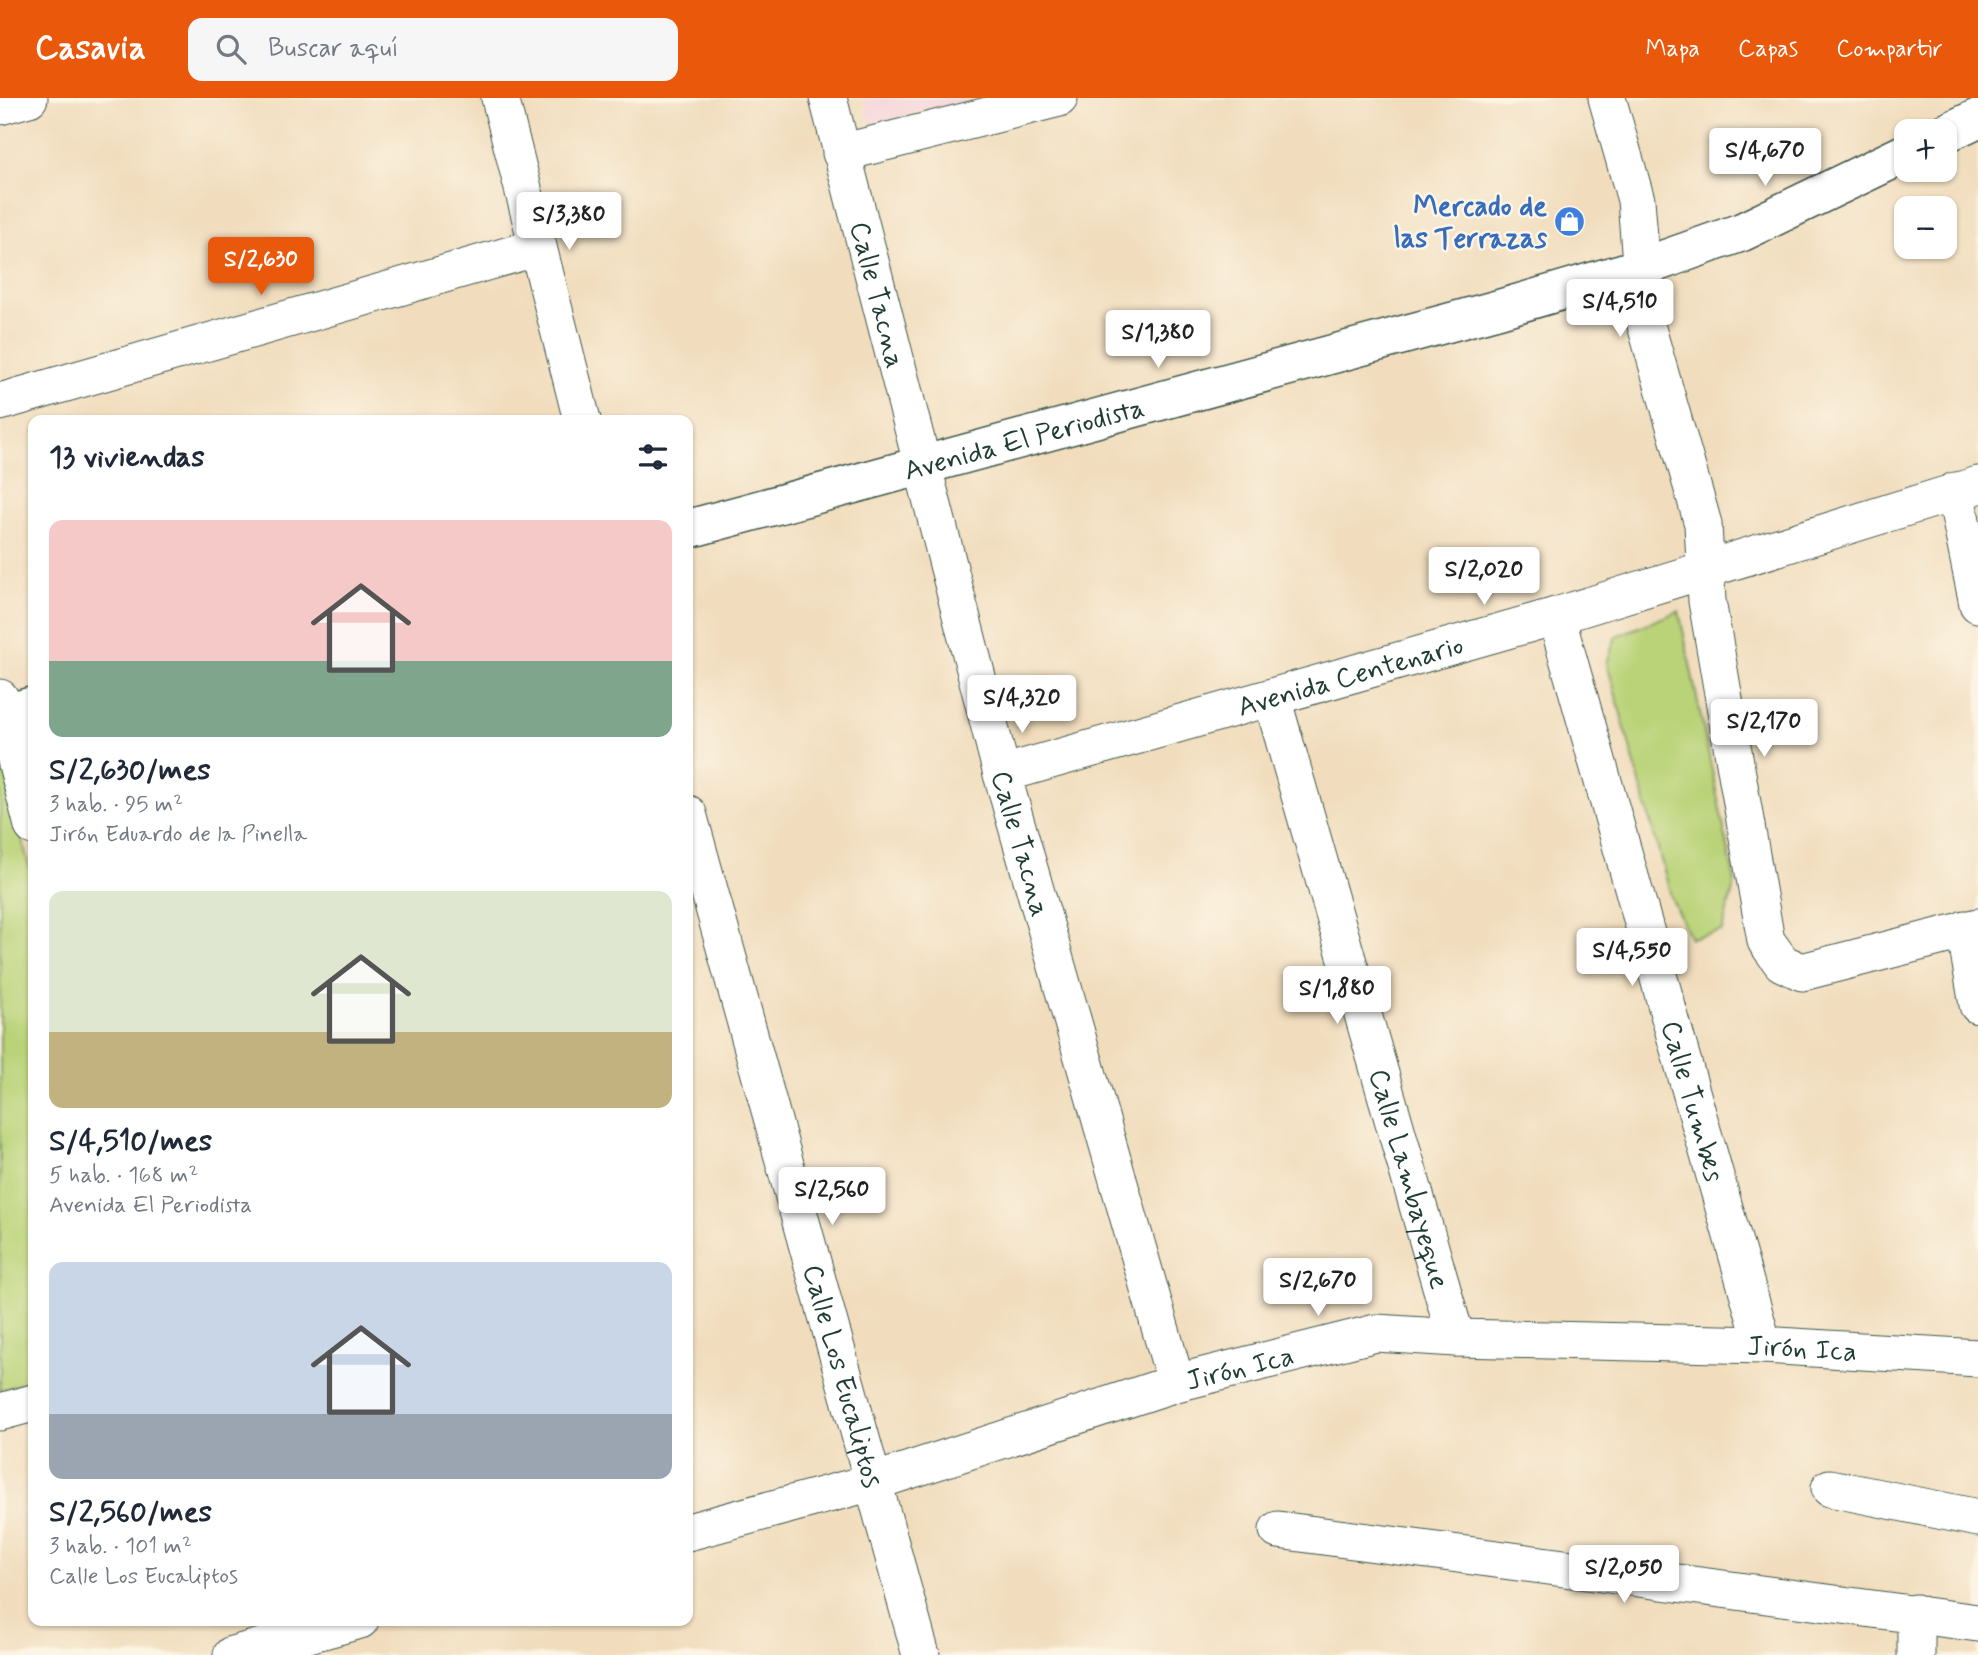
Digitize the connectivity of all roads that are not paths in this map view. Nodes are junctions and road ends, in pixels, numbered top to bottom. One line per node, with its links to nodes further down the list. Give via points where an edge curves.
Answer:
1 (29, 98): 6 (street)
2 (500, 98): 11 (street)
3 (828, 98): 9 (street, Calle Tacna)
4 (1059, 98): 9 (street)
5 (1606, 98): 12 (street, via 1636,200)
6 (0, 106)
7 (1978, 118): 8 (street)
8 (1957, 128)
9 (841, 153): 15 (street, Calle Tacna)
10 (1894, 159): 12 (street, Avenida El Periodista, via 1742,232)
11 (538, 247): 13 (street); 14 (street)
12 (1643, 267): 15 (street, Avenida El Periodista); 18 (street, via 1646,325 1703,524)
13 (0, 402)
14 (581, 415)
15 (921, 465): 17 (street, Avenida El Periodista); 23 (street, Calle Tacna)
16 (1967, 488): 18 (street, Avenida Centenario); 19 (street)
17 (693, 527)
18 (1706, 568): 20 (street, Avenida Centenario); 26 (street, via 1707,601 1766,941 1782,963 1802,972)
19 (1978, 604)
20 (1556, 616): 21 (street, Avenida Centenario); 29 (street, Calle Tumbes)
21 (1272, 698): 23 (street, Avenida Centenario); 28 (street, Calle Lambayeque)
22 (9, 708): 24 (street)
23 (1002, 774): 31 (street, Calle Tacna)
24 (28, 801)
25 (693, 832): 34 (street, Calle Los Eucaliptos)
26 (1971, 928): 27 (street)
27 (1978, 1004)
28 (1456, 1338): 29 (street, Jirón Ica); 31 (street, Jirón Ica, via 1376,1333)
29 (1763, 1345): 30 (street, Jirón Ica)
30 (1978, 1358)
31 (1176, 1383): 34 (street, Jirón Ica)
32 (28, 1404): 33 (street)
33 (0, 1412)
34 (873, 1482): 38 (street, Jirón Ica); 44 (street, Calle Los Eucaliptos)
35 (1830, 1488): 36 (street)
36 (1978, 1518)
37 (1278, 1530): 39 (street)
38 (693, 1531)
39 (1916, 1613): 40 (street); 45 (street)
40 (1978, 1623)
41 (332, 1626): 42 (street)
42 (265, 1640): 43 (street)
43 (232, 1655)
44 (922, 1655)
45 (1916, 1655)

